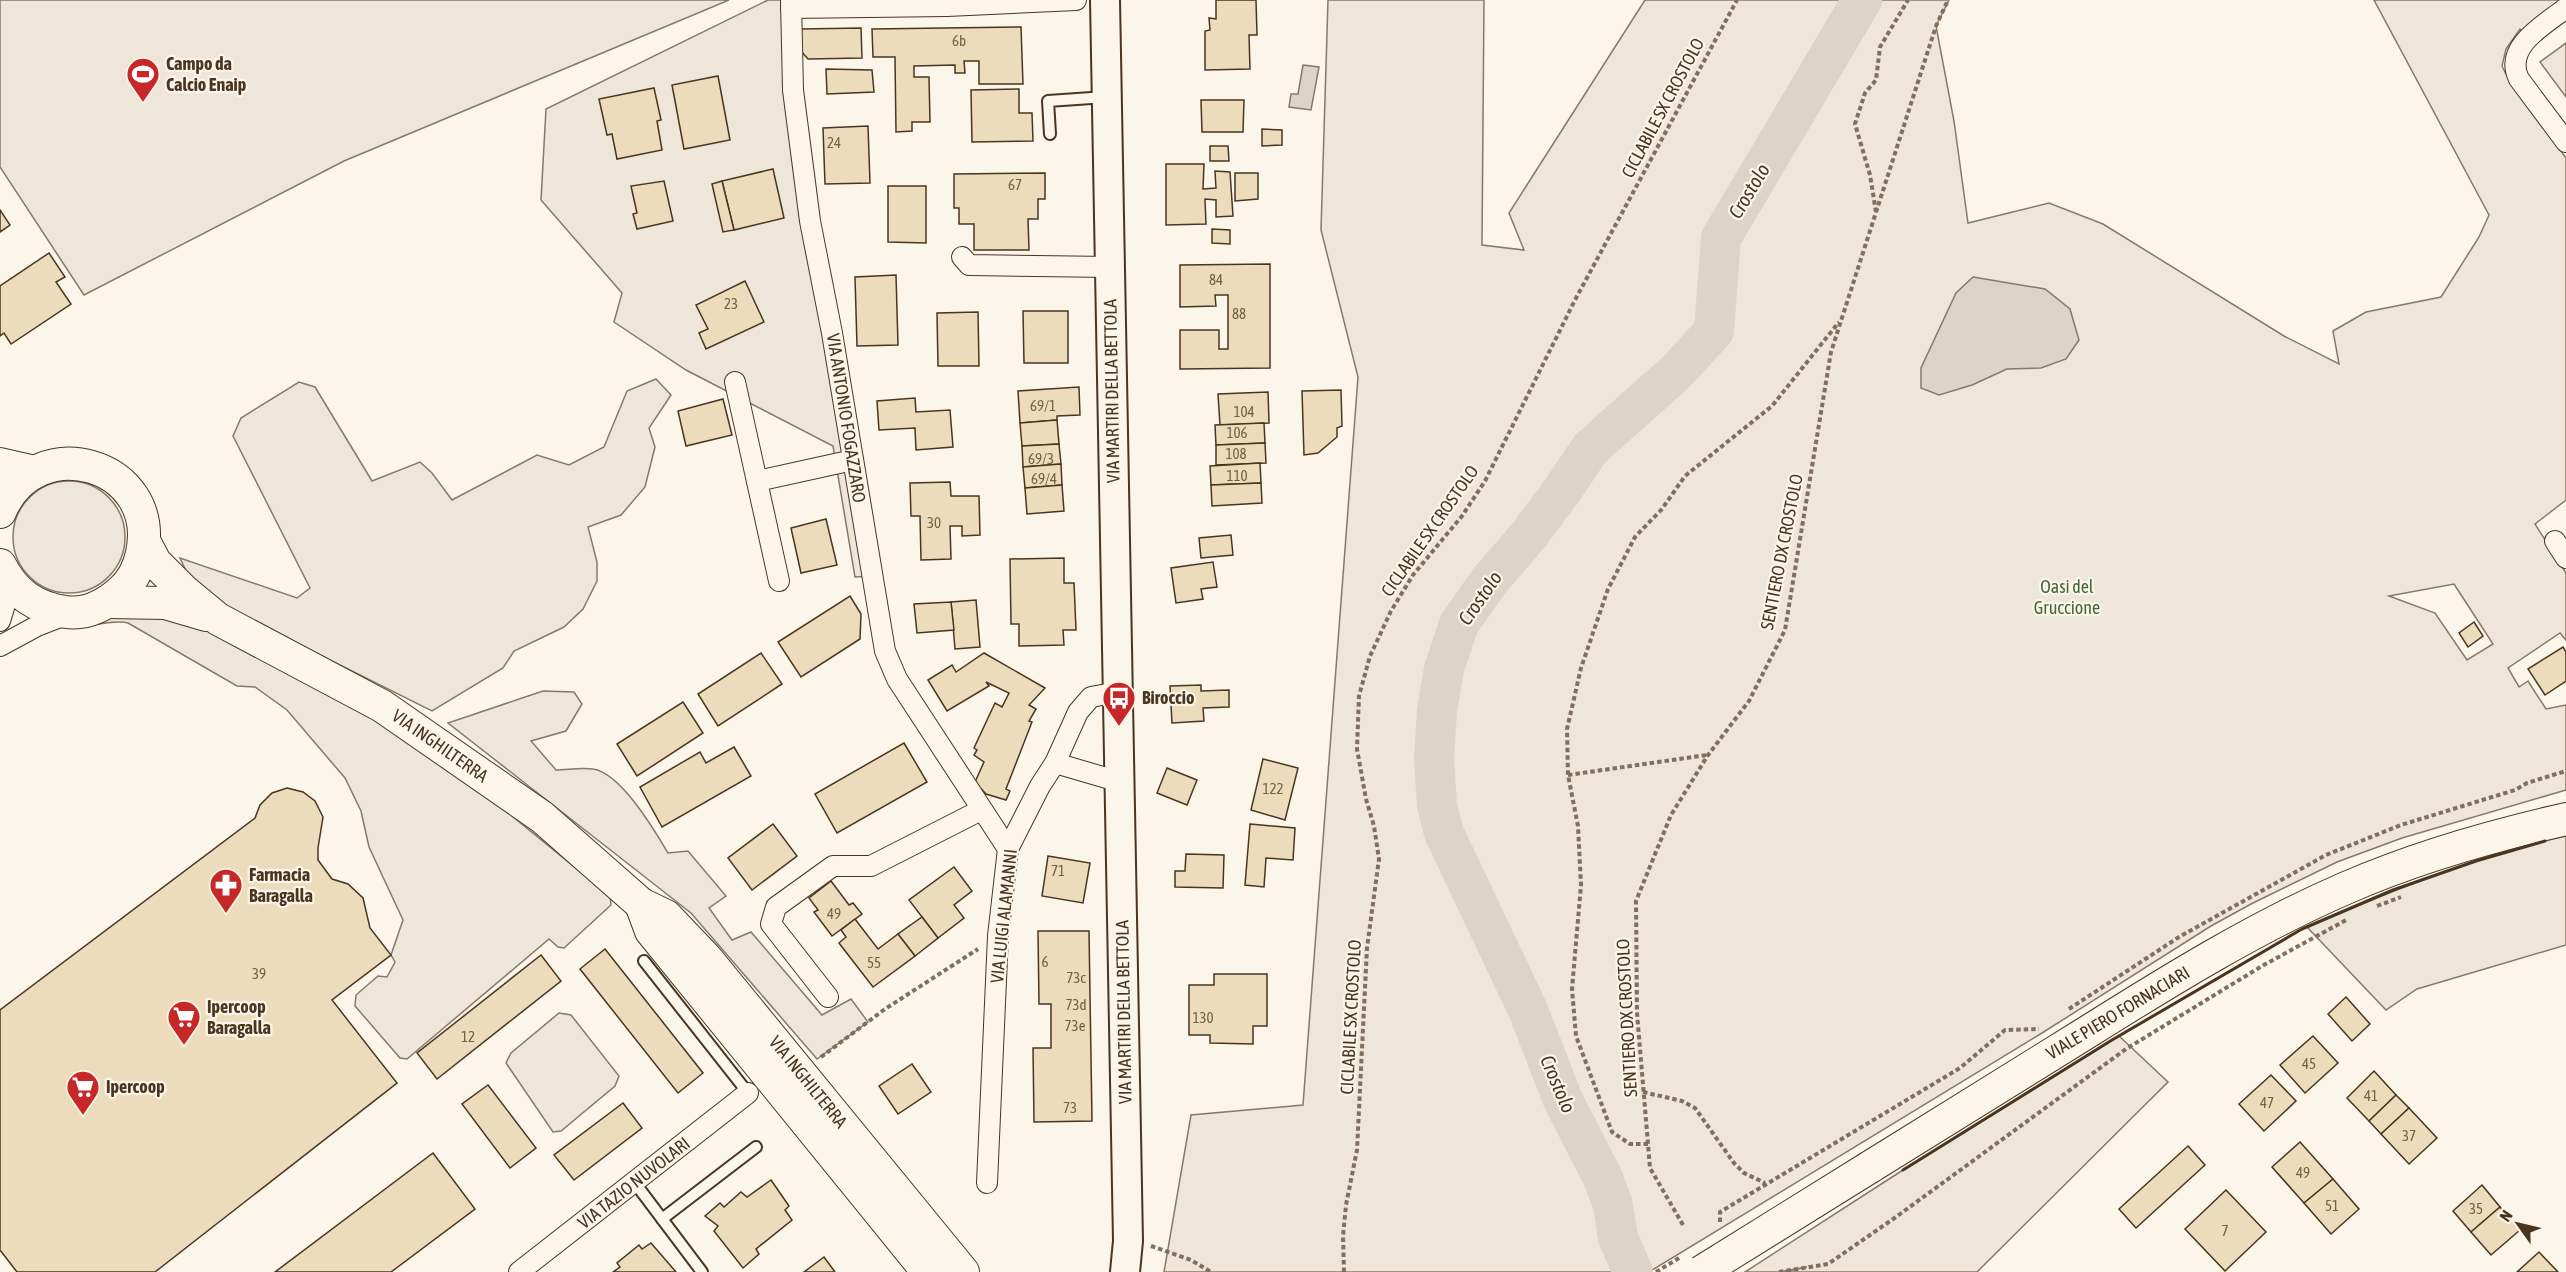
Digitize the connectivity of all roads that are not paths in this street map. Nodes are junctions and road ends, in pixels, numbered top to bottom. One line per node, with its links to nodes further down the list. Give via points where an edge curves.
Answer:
1 (1076, 0): 3 (street, via 947,6)
2 (1105, 0): 5 (main road, VIA MARTIRI DELLA BETTOLA)
3 (791, 4): 11 (street, VIA ANTONIO FOGAZZARO, via 793,90 810,221)
4 (2566, 8): 7 (street, via 2527,40 2514,60 2519,79)
5 (1107, 97): 6 (lane, via 1048,101); 9 (main road, VIA MARTIRI DELLA BETTOLA)
6 (1050, 134)
7 (2566, 142)
8 (963, 257): 9 (street, via 969,265)
9 (1110, 267): 26 (main road, VIA MARTIRI DELLA BETTOLA)
10 (735, 382): 14 (street)
11 (853, 460): 14 (street); 29 (street, VIA ANTONIO FOGAZZARO, via 878,619 890,666)
12 (0, 464): 13 (main road, VIA INGHILTERRA)
13 (35, 472): 15 (main road, VIA INGHILTERRA, via 18,484); 16 (main road, VIA INGHILTERRA, via 68,463 102,470 117,479 138,507)
14 (757, 481): 20 (street)
15 (0, 512)
16 (144, 541): 21 (main road, VIA INGHILTERRA, via 140,565 127,586); 23 (main road, VIA INGHILTERRA, via 155,562)
17 (2555, 541): 18 (street)
18 (2566, 558)
19 (4, 572): 22 (main road, VIA INGHILTERRA, via 24,597 46,609); 24 (street, via 6,601)
20 (779, 581)
21 (108, 602): 22 (main road, VIA INGHILTERRA); 23 (main road, VIA INGHILTERRA, via 165,603)
22 (70, 613): 25 (street)
23 (218, 619): 32 (main road, VIA INGHILTERRA, via 382,706 542,817)
24 (0, 621)
25 (0, 646)
26 (1118, 692): 27 (street, VIA LUIGI ALAMANNI, via 1091,697 1078,712); 28 (main road, VIA MARTIRI DELLA BETTOLA)
27 (1055, 763): 28 (street); 31 (street, VIA LUIGI ALAMANNI)
28 (1120, 782): 40 (main road, VIA MARTIRI DELLA BETTOLA)
29 (981, 810): 31 (street, VIA ANTONIO FOGAZZARO); 34 (street, via 871,866 833,866 776,907 771,924)
30 (2566, 819): 47 (main road, VIALE PIERO FORNACIARI, bridge, via 2428,856 2269,925 2169,981)
31 (1008, 849): 38 (street, VIA LUIGI ALAMANNI, via 998,936)
32 (641, 904): 43 (main road, VIA INGHILTERRA, via 651,931); 44 (main road, VIA INGHILTERRA, via 666,916 706,958)
33 (644, 961): 35 (lane)
34 (828, 997)
35 (748, 1094): 37 (street, VIA TAZIO NUVOLARI)
36 (756, 1148): 39 (lane)
37 (635, 1183): 39 (lane); 41 (street, VIA TAZIO NUVOLARI)
38 (987, 1183)
39 (662, 1220): 42 (lane)
40 (1138, 1243): 45 (main road); 46 (main road, VIA MARTIRI DELLA BETTOLA)
41 (519, 1272)
42 (702, 1272)
43 (928, 1272)
44 (963, 1272)
45 (1108, 1272)
46 (1125, 1272)
47 (1701, 1272)

